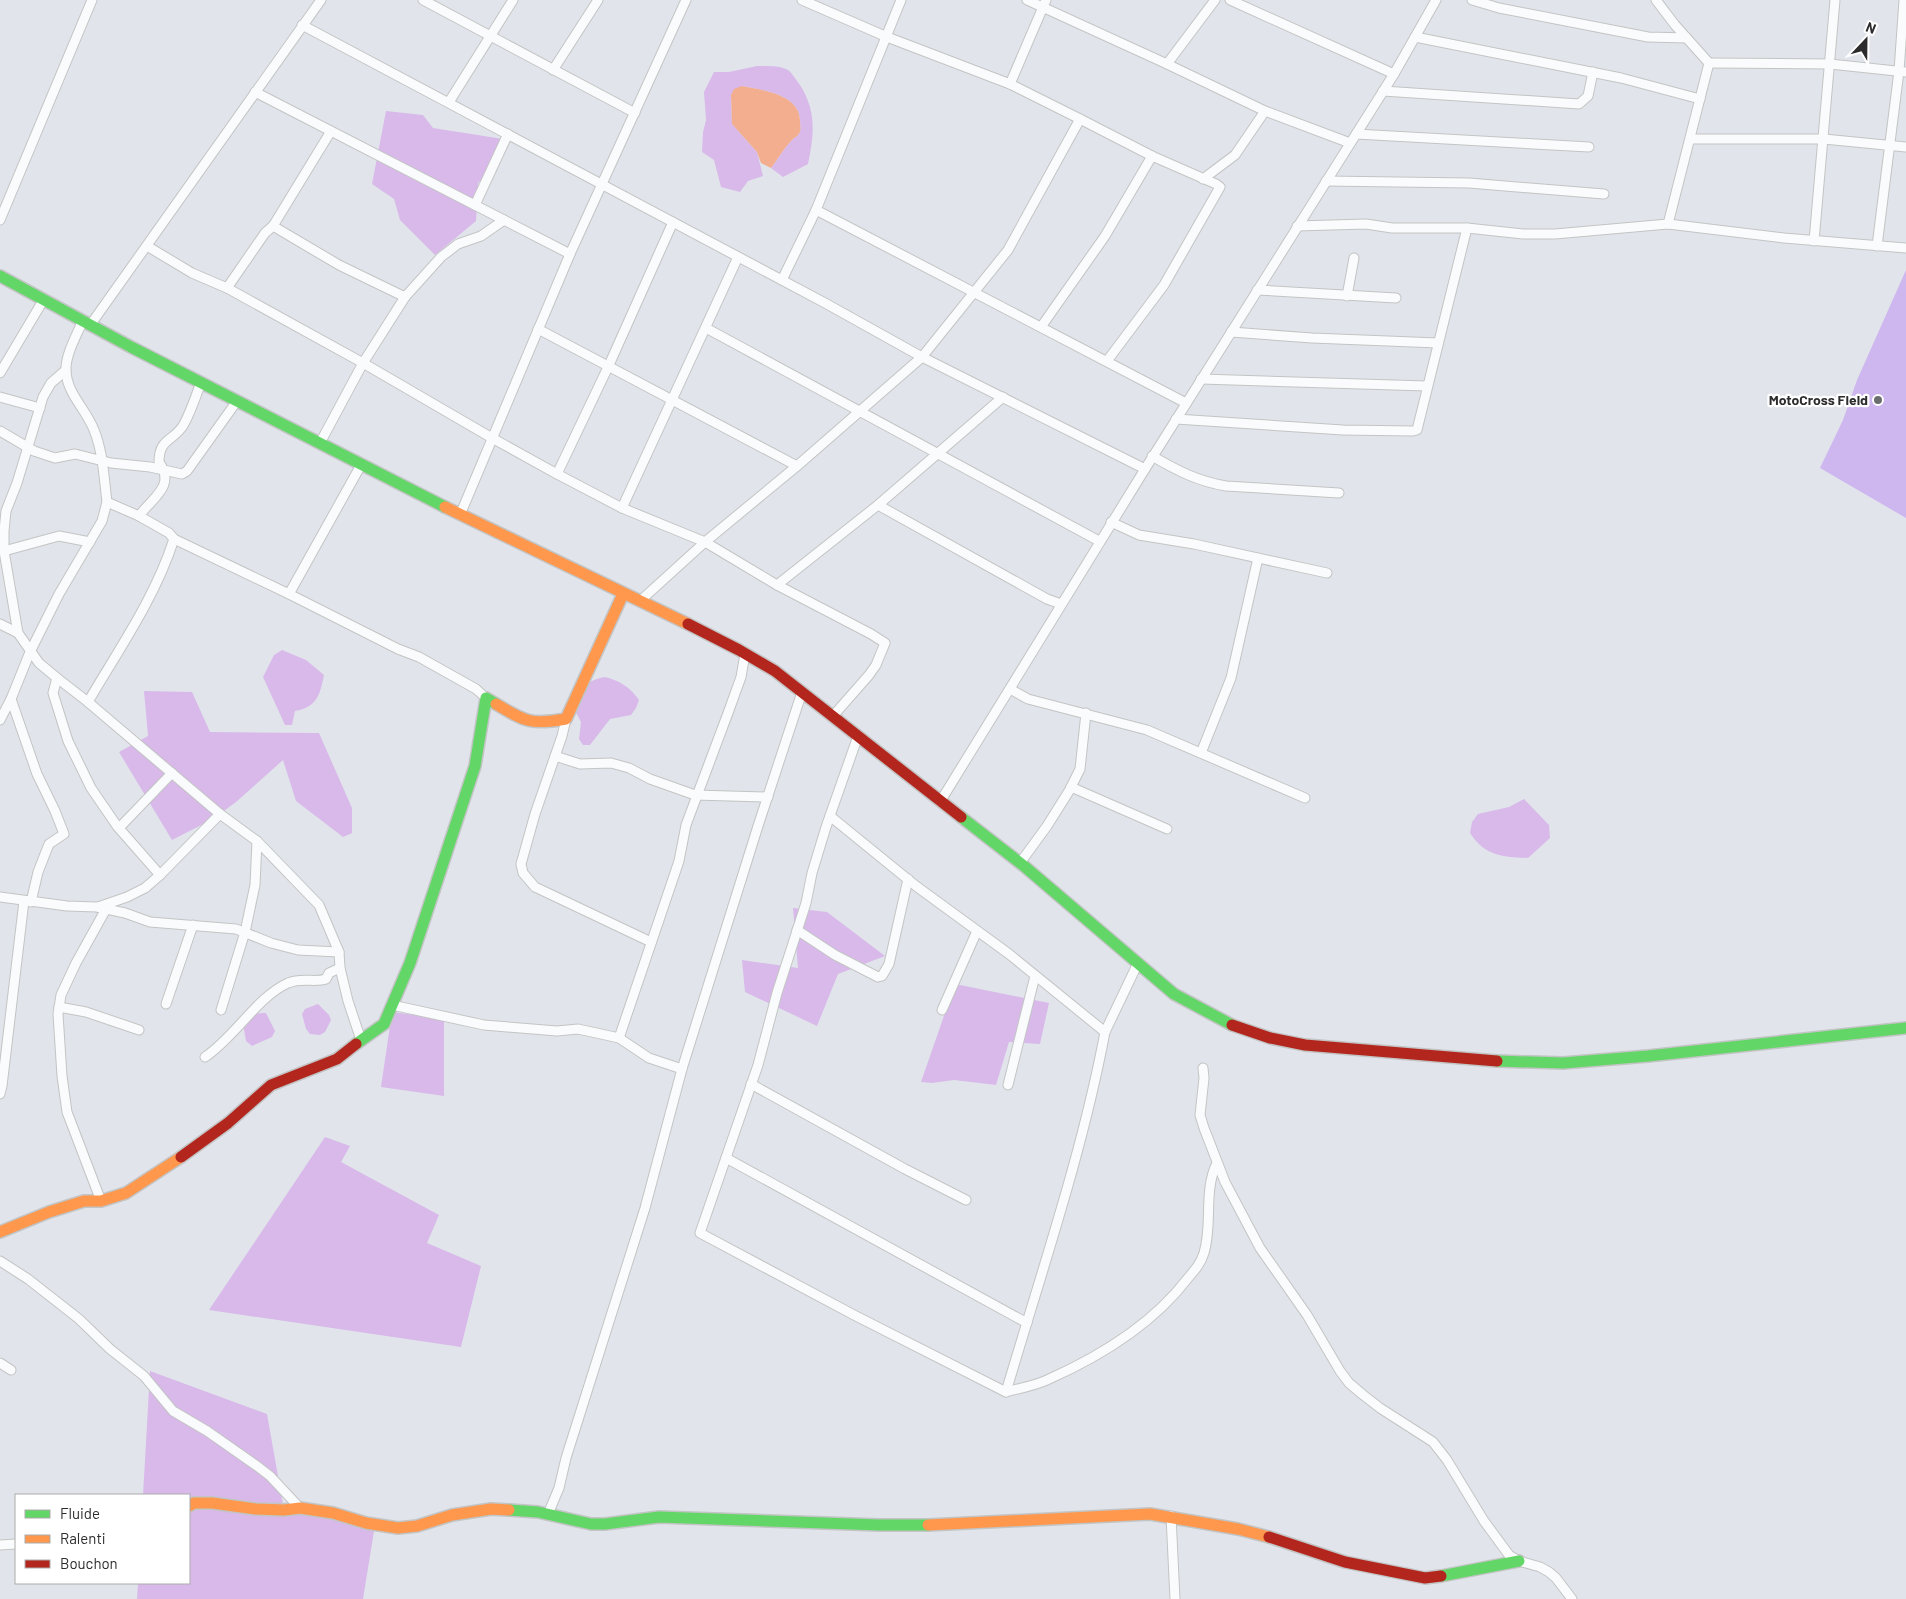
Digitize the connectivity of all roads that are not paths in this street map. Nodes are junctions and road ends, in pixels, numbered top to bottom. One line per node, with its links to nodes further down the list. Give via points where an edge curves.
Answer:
1 (92, 0): 54 (street)
2 (321, 0): 18 (street)
3 (423, 0): 19 (street)
4 (512, 0): 19 (street)
5 (598, 0): 26 (street)
6 (686, 0): 36 (street)
7 (802, 0): 20 (street)
8 (901, 0): 20 (street)
9 (1028, 0): 17 (street)
10 (1215, 0): 24 (street)
11 (1230, 0): 29 (street)
12 (1436, 0): 21 (street)
13 (1472, 0): 22 (street, via 1648,37)
14 (1656, 0): 22 (street)
15 (1835, 0): 25 (street)
16 (1904, 0): 27 (street)
17 (1045, 3): 24 (street); 30 (street)
18 (302, 25): 31 (street); 34 (street)
19 (490, 36): 26 (street); 34 (street)
20 (887, 37): 30 (street); 53 (street)
21 (1415, 37): 28 (street); 29 (street)
22 (1686, 38): 23 (street)
23 (1709, 63): 25 (street); 33 (street)
24 (1167, 64): 35 (street)
25 (1830, 64): 27 (street); 42 (street)
26 (552, 70): 36 (street)
27 (1902, 71): 45 (street)
28 (1593, 72): 32 (street, via 1588,96 1579,104); 33 (street)
29 (1394, 74): 32 (street)
30 (1010, 84): 37 (street)
31 (255, 92): 38 (street); 62 (street)
32 (1383, 92): 40 (street)
33 (1700, 99): 41 (street)
34 (449, 102): 39 (street)
35 (1265, 111): 43 (street); 48 (street, via 1236,155)
36 (635, 113): 50 (street)
37 (1080, 119): 47 (street); 72 (street, via 1008,250)
38 (331, 131): 52 (street); 58 (street)
39 (508, 134): 50 (street); 52 (street)
40 (1356, 134): 43 (street); 44 (street)
41 (1691, 138): 42 (street); 57 (street)
42 (1824, 139): 45 (street); 61 (street)
43 (1350, 143): 49 (street)
44 (1589, 146)
45 (1889, 146): 46 (street); 63 (street)
46 (1906, 147)
47 (1152, 156): 48 (street); 78 (street, via 1106,236)
48 (1202, 178): 84 (street, via 1220,188 1164,285)
49 (1326, 181): 51 (street, via 1469,183); 59 (street)
50 (602, 184): 56 (street); 65 (street)
51 (1604, 194)
52 (476, 206): 55 (street)
53 (816, 210): 69 (street); 72 (street)
54 (0, 220)
55 (504, 220): 65 (street); 74 (street, via 440,257)
56 (673, 222): 66 (street); 86 (street)
57 (1668, 224): 60 (street, via 1555,234); 61 (street)
58 (273, 226): 70 (street); 74 (street, via 339,265)
59 (1297, 226): 60 (street, via 1366,224 1392,228); 71 (street)
60 (1467, 228): 82 (street)
61 (1814, 240): 63 (street)
62 (147, 246): 70 (street, via 192,273); 77 (street)
63 (1878, 246): 64 (street)
64 (1906, 248)
65 (570, 254): 80 (street)
66 (738, 257): 69 (street); 79 (street)
67 (1354, 258): 73 (street)
68 (2, 280): 76 (street)
69 (782, 280): 83 (street)
70 (227, 288): 85 (street)
71 (1257, 290): 73 (street); 81 (street)
72 (975, 292): 78 (street); 83 (street)
73 (1347, 296): 75 (street)
74 (405, 297): 85 (street)
75 (1396, 298)
76 (44, 299): 77 (street); 88 (street)
77 (87, 322): 87 (street, via 68,357); 90 (street)
78 (1041, 327): 84 (street)
79 (706, 328): 94 (street); 98 (street)
80 (538, 329): 86 (street); 101 (street)
81 (1231, 332): 82 (street); 89 (street)
82 (1438, 343): 91 (street)
83 (922, 357): 93 (street); 98 (street)
84 (1107, 361): 96 (street)
85 (363, 363): 101 (street); 102 (street)
86 (609, 365): 94 (street); 111 (street)
87 (66, 370): 97 (street, via 51,383); 106 (street, via 71,392 88,415 95,432)
88 (0, 373)
89 (1201, 379): 91 (street); 96 (street)
90 (201, 382): 95 (street); 110 (street, via 181,429 162,446 159,462)
91 (1427, 386): 99 (street, via 1417,430 1413,431)
92 (0, 397): 97 (street)
93 (1003, 397): 104 (street); 109 (street)
94 (673, 399): 108 (street); 115 (street)
95 (237, 401): 102 (street); 110 (street, via 185,473)
96 (1186, 403): 99 (street)
97 (40, 408): 103 (street)
98 (860, 413): 104 (street); 108 (street)
99 (1176, 420): 105 (street)
100 (0, 431): 103 (street)
101 (492, 438): 111 (street); 116 (street)
102 (320, 443): 107 (street)
103 (27, 447): 106 (street, via 55,458 75,454); 123 (street, via 6,511)
104 (937, 454): 114 (street); 122 (street)
105 (1152, 456): 109 (street); 112 (street, via 1195,479 1212,484)
106 (102, 461): 110 (street); 113 (street)
107 (361, 465): 116 (street); 127 (street)
108 (797, 466): 121 (street)
109 (1144, 468): 118 (street)
110 (165, 470): 117 (street, via 164,485)
111 (558, 474): 115 (street)
112 (1339, 493)
113 (108, 502): 117 (street); 120 (street)
114 (878, 505): 126 (street); 130 (street)
115 (622, 508): 121 (street)
116 (460, 515): 128 (street)
117 (139, 516): 119 (street)
118 (1111, 522): 122 (street); 124 (street, via 1139,535)
119 (174, 539): 127 (street); 140 (street, via 166,565 142,612)
120 (90, 542): 123 (street, via 59,536); 133 (street)
121 (705, 542): 126 (street); 129 (street)
122 (1099, 542): 130 (street)
123 (4, 551): 132 (street)
124 (1258, 558): 125 (street); 146 (street, via 1231,678)
125 (1327, 573)
126 (777, 585): 142 (street, via 885,643 869,676)
127 (289, 594): 138 (street, via 418,657 476,689)
128 (623, 594): 129 (street); 143 (street)
129 (640, 601): 134 (street)
130 (1061, 604): 136 (street)
131 (0, 624): 132 (street)
132 (18, 633): 133 (street)
133 (30, 652): 135 (street, via 43,668); 139 (street)
134 (746, 654): 137 (street); 150 (street, via 728,713)
135 (57, 678): 140 (street); 156 (street, via 53,693 68,741 90,788)
136 (1010, 689): 141 (street, via 1028,699); 153 (street)
137 (802, 692): 142 (street); 151 (street)
138 (486, 698): 143 (street, via 521,719 542,723); 175 (street, via 475,766 410,963)
139 (11, 699): 144 (street); 163 (street, via 37,774 64,834 49,844)
140 (88, 702): 148 (street)
141 (1086, 713): 146 (street, via 1147,730); 149 (street, via 1080,769)
142 (833, 716): 145 (street)
143 (566, 719): 147 (street)
144 (0, 720)
145 (858, 736): 153 (street); 155 (street)
146 (1201, 753): 152 (street)
147 (555, 756): 150 (street, via 580,764 611,763 630,768); 169 (street, via 521,864 523,873 535,887)
148 (172, 773): 154 (street); 156 (street)
149 (1070, 787): 157 (street); 159 (street)
150 (695, 795): 151 (street); 169 (street, via 679,861)
151 (768, 797): 186 (street)
152 (1305, 798)
153 (940, 802): 159 (street)
154 (220, 814): 158 (street); 160 (street)
155 (830, 816): 161 (street); 166 (street)
156 (119, 828): 160 (street)
157 (1167, 829)
158 (257, 841): 168 (street, via 255,885); 170 (street, via 319,904)
159 (1020, 863): 171 (street)
160 (160, 875): 164 (street, via 145,888)
161 (908, 879): 166 (street, via 889,964 882,976 856,968); 167 (street)
162 (0, 897): 163 (street)
163 (28, 901): 164 (street); 189 (street)
164 (102, 908): 165 (street, via 150,922); 176 (street, via 61,996)
165 (193, 926): 168 (street); 174 (street)
166 (797, 930): 187 (street)
167 (977, 931): 173 (street); 178 (street)
168 (245, 932): 170 (street, via 298,950); 177 (street)
169 (651, 942): 182 (street)
170 (339, 952): 172 (street)
171 (1138, 963): 179 (street, via 1174,994 1202,1011 1245,1031 1270,1038 1305,1045 1516,1064 1648,1056); 181 (street)
172 (340, 968): 183 (street); 184 (street, via 321,980 303,979 288,983 260,1004 219,1048)
173 (1036, 976): 181 (street); 188 (street)
174 (166, 1004)
175 (392, 1004): 182 (street, via 484,1025 557,1032 578,1029); 183 (street, via 384,1024)
176 (59, 1007): 180 (street, via 86,1012); 193 (street, via 67,1112)
177 (221, 1010)
178 (942, 1010)
179 (1906, 1028)
180 (139, 1030)
181 (1105, 1032): 196 (street, via 1083,1130)
182 (619, 1038): 186 (street, via 649,1058)
183 (361, 1040): 193 (street, via 337,1059 271,1085 228,1123 174,1162 126,1192)
184 (205, 1057)
185 (1203, 1068): 191 (street, via 1200,1115)
186 (682, 1069): 202 (street, via 645,1208 559,1488)
187 (751, 1084): 190 (street); 192 (street)
188 (1008, 1085)
189 (0, 1094)
190 (726, 1158): 196 (street); 199 (street, via 700,1233)
191 (1217, 1163): 199 (street, via 1209,1184 1208,1234 1204,1255 1182,1286 1153,1315 1092,1357 1044,1381); 206 (street, via 1260,1248 1349,1383 1380,1408 1433,1442 1497,1541)
192 (966, 1200)
193 (102, 1201): 194 (street, via 84,1202 49,1212)
194 (0, 1232)
195 (0, 1261): 201 (street, via 79,1319 144,1376 173,1411 257,1466)
196 (1027, 1323): 199 (street)
197 (0, 1363): 198 (street)
198 (11, 1370)
199 (1006, 1392)
200 (190, 1505): 201 (street, via 212,1503 256,1509)
201 (300, 1508): 202 (street, via 398,1528 491,1509)
202 (548, 1514): 203 (street, via 591,1524 659,1517 927,1525 1143,1514)
203 (1171, 1516): 206 (street, via 1238,1529 1345,1562 1424,1578); 207 (street)
204 (15, 1544): 205 (street)
205 (0, 1545)
206 (1519, 1561): 208 (street, via 1549,1572)
207 (1175, 1599)
208 (1572, 1599)

